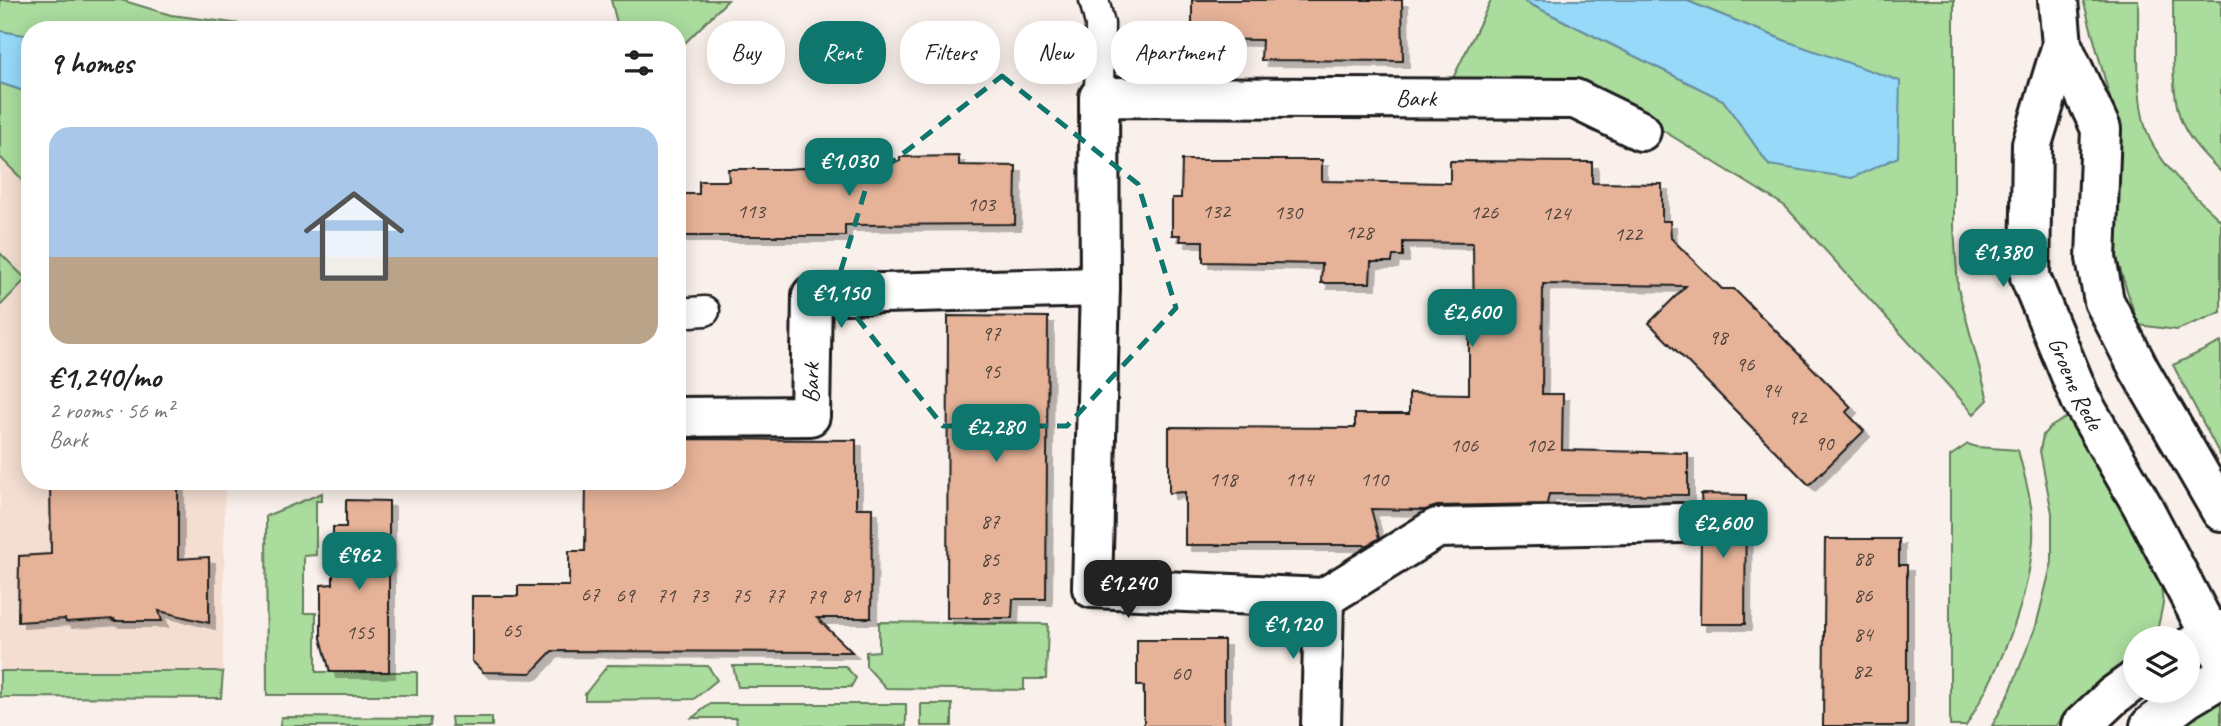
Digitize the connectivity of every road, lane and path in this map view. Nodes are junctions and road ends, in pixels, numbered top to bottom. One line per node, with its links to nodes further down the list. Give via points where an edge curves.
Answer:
1 (1094, 0): 4 (lane, via 1100,24)
2 (2058, 0): 3 (street, Groene Rede)
3 (2062, 45): 8 (street, Groene Rede, via 2101,129 2096,258 2104,302); 11 (street, Groene Rede, via 2032,144 2030,276 2081,400 2142,505)
4 (1099, 97): 5 (street, Bark, via 1574,99); 6 (street)
5 (1641, 131)
6 (1100, 288): 7 (street, Bark, via 813,295 810,416); 10 (street, via 1092,588)
7 (686, 417)
8 (2221, 511)
9 (1681, 523): 10 (street, via 1437,528)
10 (1324, 598): 14 (street)
11 (2210, 643)
12 (2221, 678): 16 (street)
13 (2123, 689): 15 (street)
14 (1321, 726)
15 (2081, 726)
16 (2150, 726)

